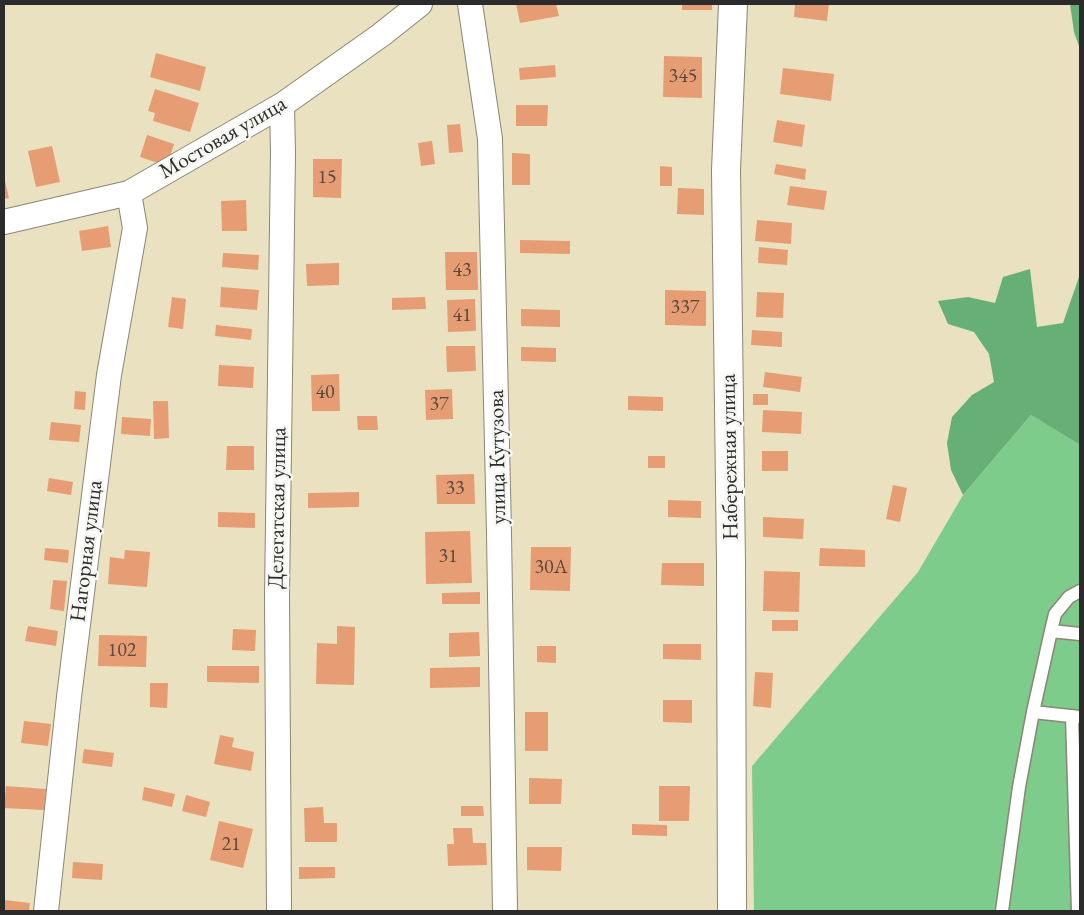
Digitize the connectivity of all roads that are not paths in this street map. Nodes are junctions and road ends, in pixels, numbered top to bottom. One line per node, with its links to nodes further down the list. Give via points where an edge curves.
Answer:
1 (420, 4): 4 (street, Мостовая улица)
2 (470, 4): 14 (street, улица Кутузова, via 490,139)
3 (733, 4): 15 (street, Набережная улица, via 726,170 732,565)
4 (282, 105): 5 (street, Мостовая улица); 13 (street, Делегатская улица, via 277,596)
5 (129, 193): 6 (street, Мостовая улица); 12 (street, Нагорная улица, via 135,228 110,375 69,697)
6 (4, 222)
7 (1080, 591): 8 (lane, via 1069,597 1056,614)
8 (1051, 631): 9 (lane); 10 (lane)
9 (1080, 634)
10 (1033, 712): 11 (lane); 16 (lane)
11 (1076, 717): 17 (lane)
12 (46, 911)
13 (279, 911)
14 (505, 911)
15 (732, 911)
16 (1002, 911)
17 (1078, 911)

